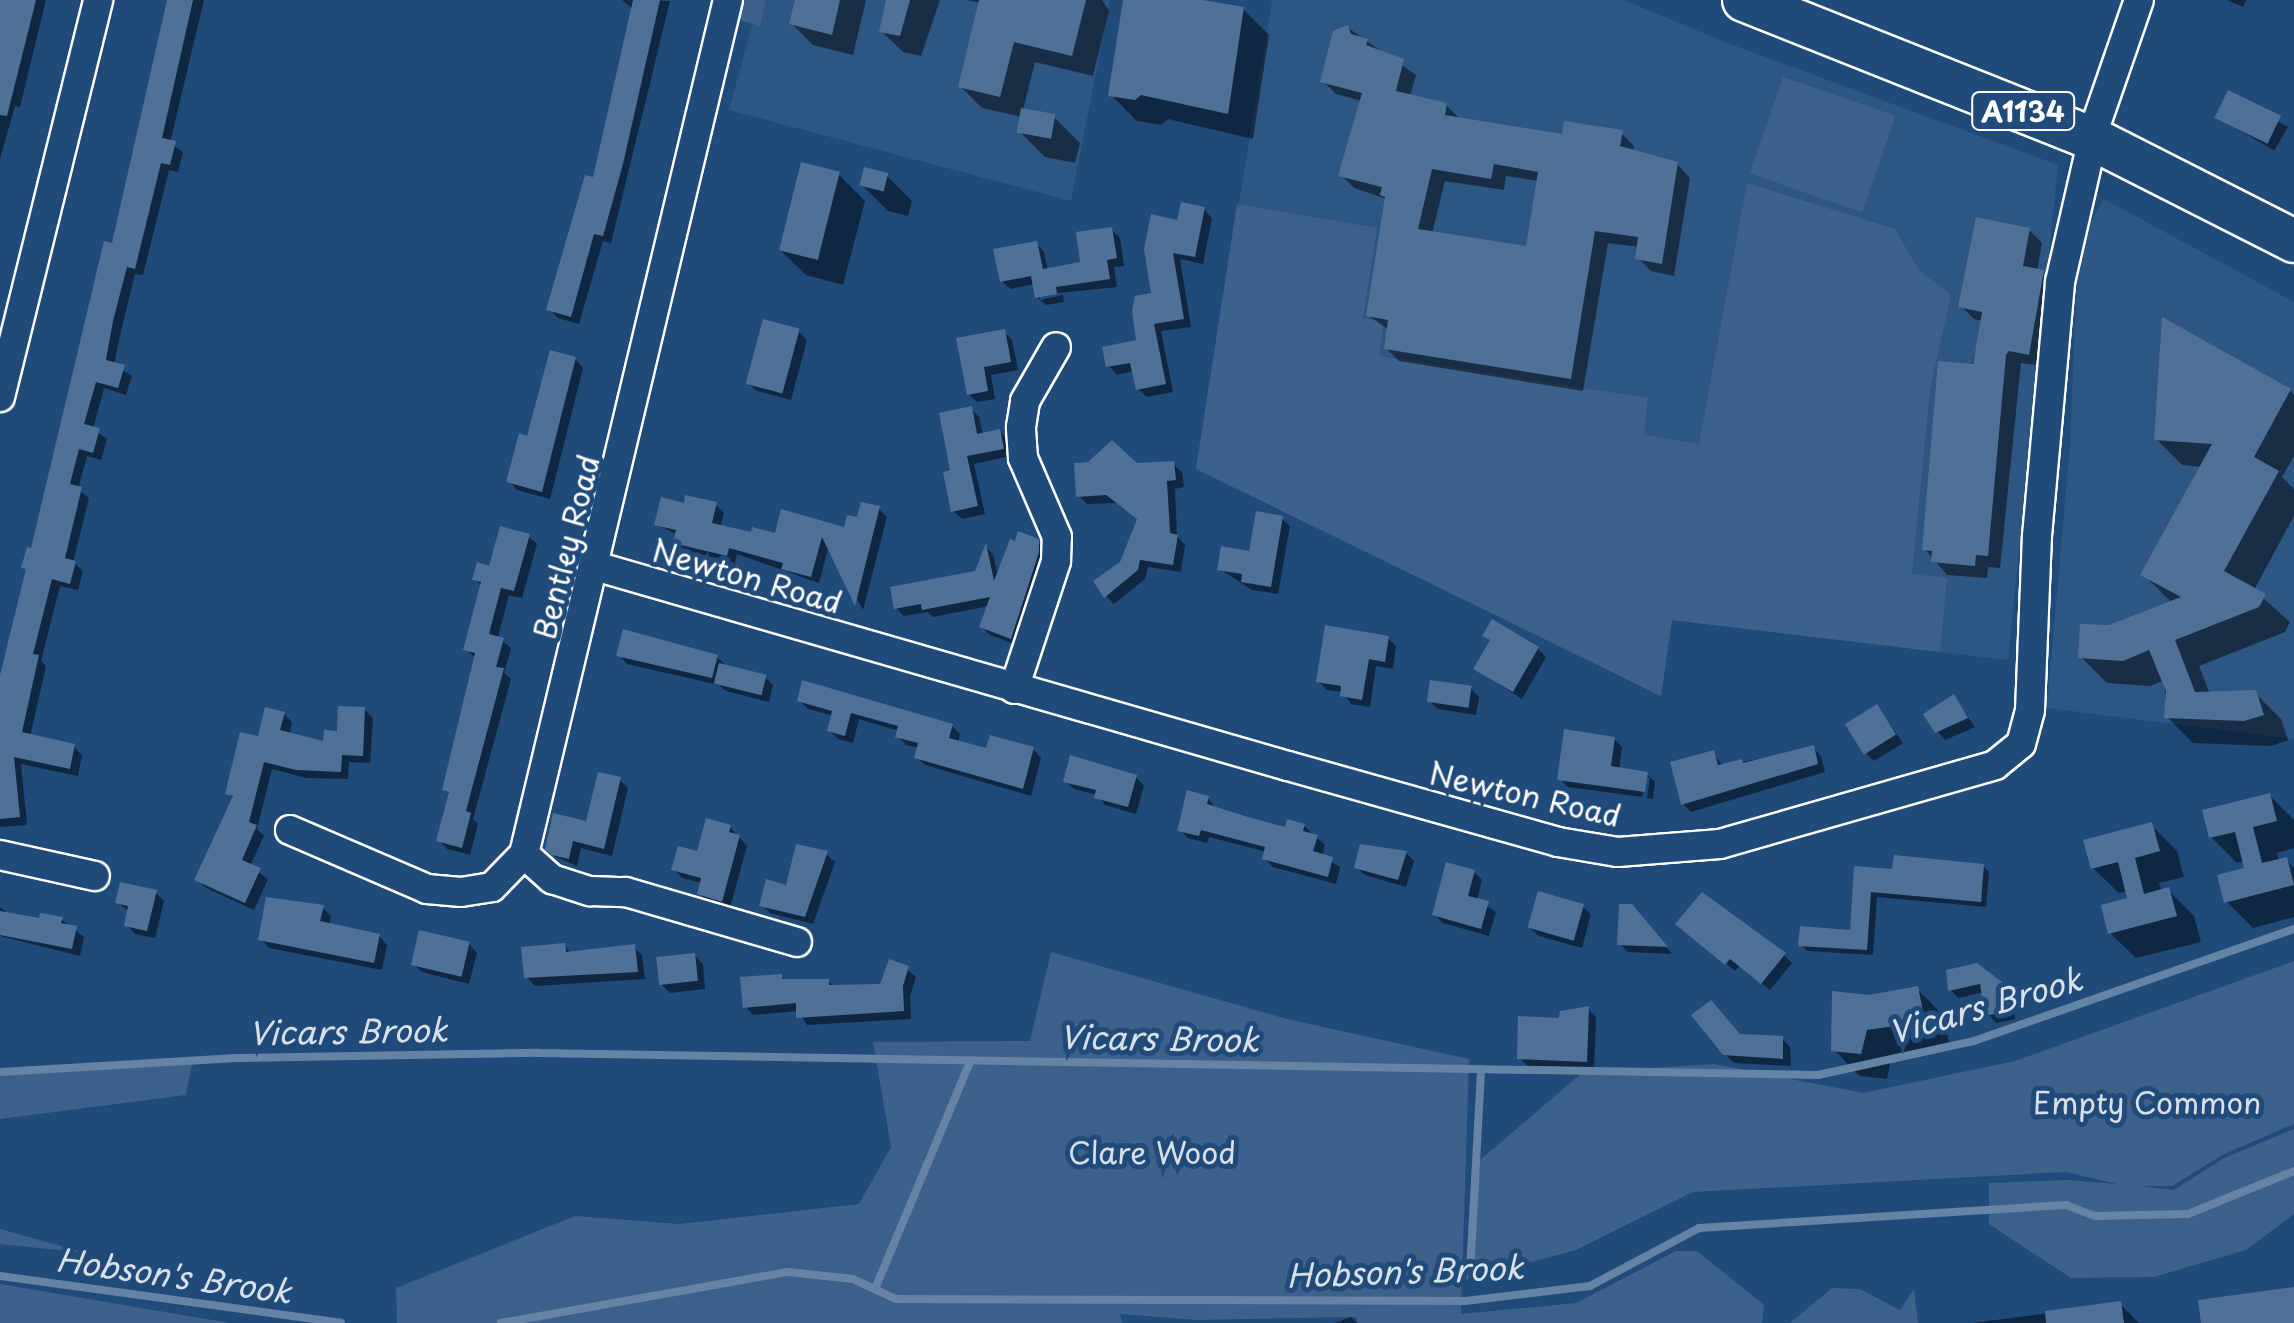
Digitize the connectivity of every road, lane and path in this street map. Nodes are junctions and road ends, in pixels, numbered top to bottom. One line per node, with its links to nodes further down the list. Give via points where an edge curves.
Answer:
1 (98, 0): 8 (street)
2 (728, 0): 9 (street, Bentley Road)
3 (1744, 0): 5 (main road, A1134)
4 (2140, 0): 5 (street, Newton Road)
5 (2093, 139): 6 (main road, A1134); 10 (street, Newton Road, via 2060,282 2036,536 2027,729 2012,755 1995,765 1720,844 1618,852 1558,842)
6 (2294, 241)
7 (1056, 347): 10 (street, via 1024,401 1020,428 1023,458 1057,538 1056,561)
8 (0, 398)
9 (595, 566): 10 (street, Newton Road); 12 (street, Bentley Road)
10 (1014, 689)
11 (290, 830): 12 (street, via 427,890 492,887)
12 (524, 854): 15 (street, via 552,879 626,892)
13 (0, 855): 14 (street)
14 (94, 876)
15 (797, 942)

